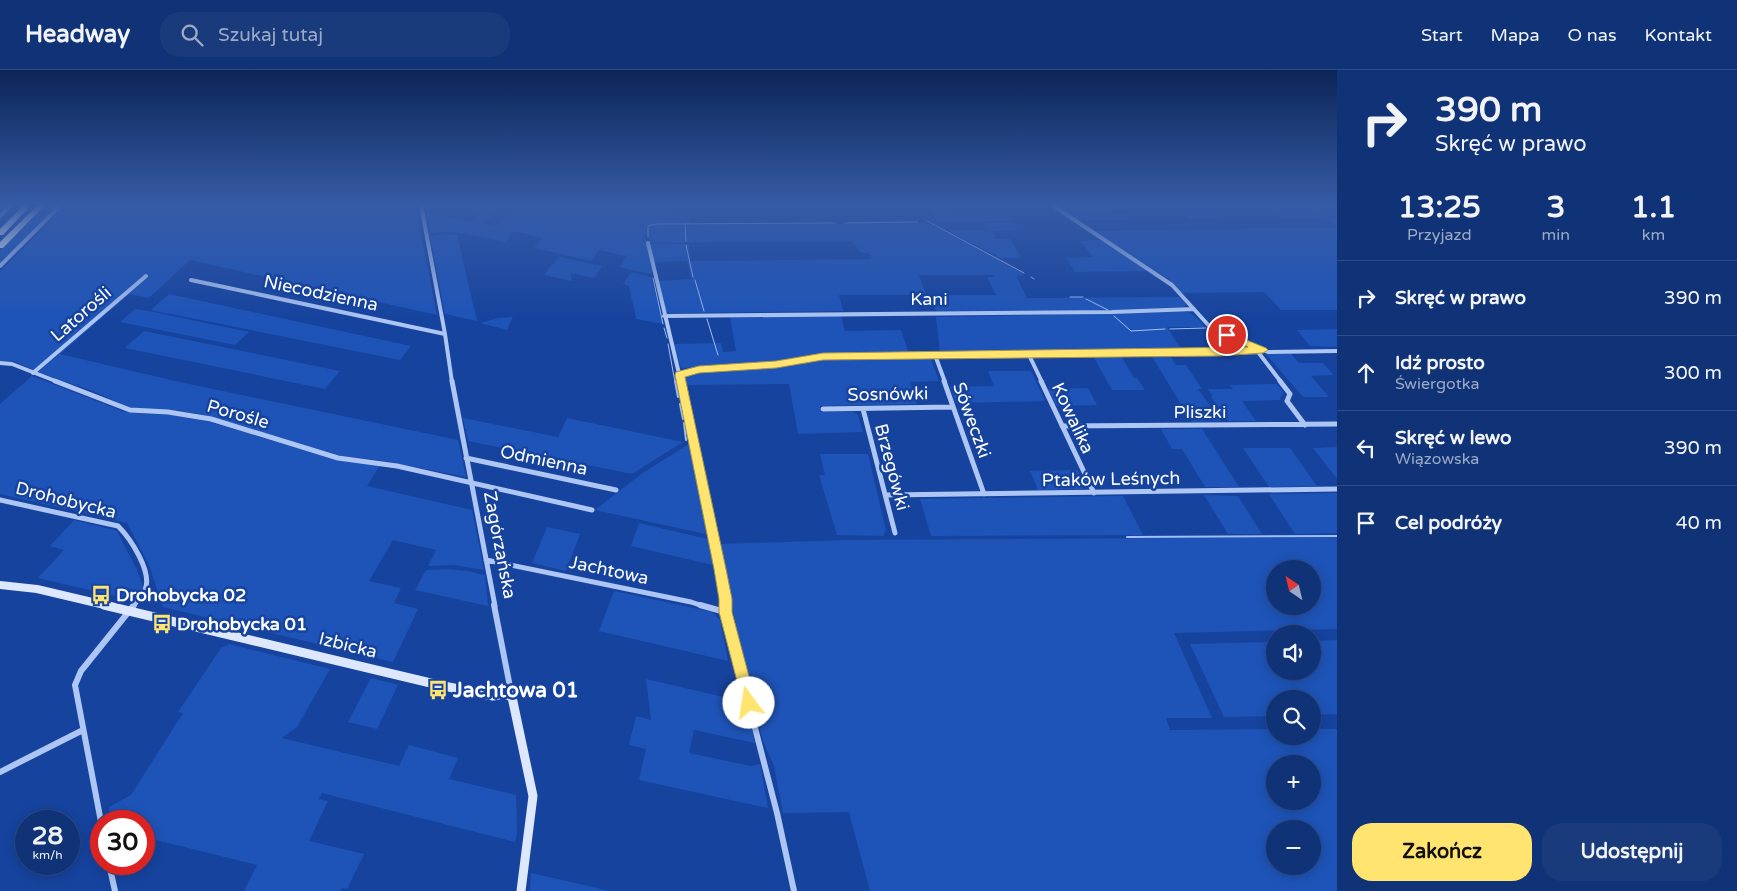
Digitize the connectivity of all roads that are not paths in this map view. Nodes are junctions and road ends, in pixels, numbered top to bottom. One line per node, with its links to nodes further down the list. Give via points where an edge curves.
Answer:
1 (23, 243): 5 (street)
2 (428, 243): 10 (street, Zagórzańska)
3 (648, 243): 9 (street)
4 (1109, 243): 8 (street, via 1165,280)
5 (0, 266)
6 (146, 276): 16 (street, Latorośli)
7 (191, 280): 10 (street, Niecodzienna)
8 (1194, 309): 9 (street, Kani); 11 (street, via 1211,328)
9 (664, 316): 17 (street)
10 (445, 334): 24 (street, Zagórzańska)
11 (1261, 351): 12 (street); 14 (street); 21 (street, via 1290,394 1287,401)
12 (1337, 351)
13 (935, 355): 14 (street); 17 (street, via 823,356); 18 (street, Sóweczki)
14 (1029, 355): 23 (street, Kowalika)
15 (0, 363): 16 (street, Porośle)
16 (34, 373): 25 (street, Porośle, via 130,410 168,412 211,420 338,458 397,466)
17 (680, 375): 37 (street, via 720,569)
18 (953, 407): 20 (street, Sosnówki); 29 (street, Sóweczki)
19 (823, 409): 20 (street, Sosnówki)
20 (863, 409): 30 (street, Brzegówki)
21 (1305, 424): 22 (street, Pliszki); 23 (street, Pliszki)
22 (1337, 424)
23 (1062, 426): 28 (street, Kowalika)
24 (466, 458): 25 (street, Zagórzańska); 27 (street, Odmienna)
25 (472, 483): 32 (street, Porośle); 34 (street, Zagórzańska)
26 (1337, 489): 28 (street, Ptaków Leśnych)
27 (616, 490)
28 (1094, 492): 29 (street, Ptaków Leśnych)
29 (984, 494): 30 (street, Ptaków Leśnych)
30 (886, 496): 33 (street, Brzegówki)
31 (0, 500): 36 (street, Drohobycka, via 118,526 145,567 148,582)
32 (592, 510)
33 (896, 533)
34 (486, 560): 37 (street, Jachtowa, via 691,602); 38 (street, Zagórzańska)
35 (0, 585): 36 (street, Izbicka, via 37,589)
36 (130, 610): 38 (street, Izbicka, via 440,685); 39 (street, Drohobycka, via 77,679 75,685)
37 (725, 612): 45 (street)
38 (512, 697): 44 (street, Zagórzańska, via 533,796)
39 (83, 730): 40 (street); 41 (street, Drohobycka)
40 (0, 772)
41 (99, 810)
42 (111, 875): 43 (street)
43 (115, 891)
44 (521, 891)
45 (794, 891)

